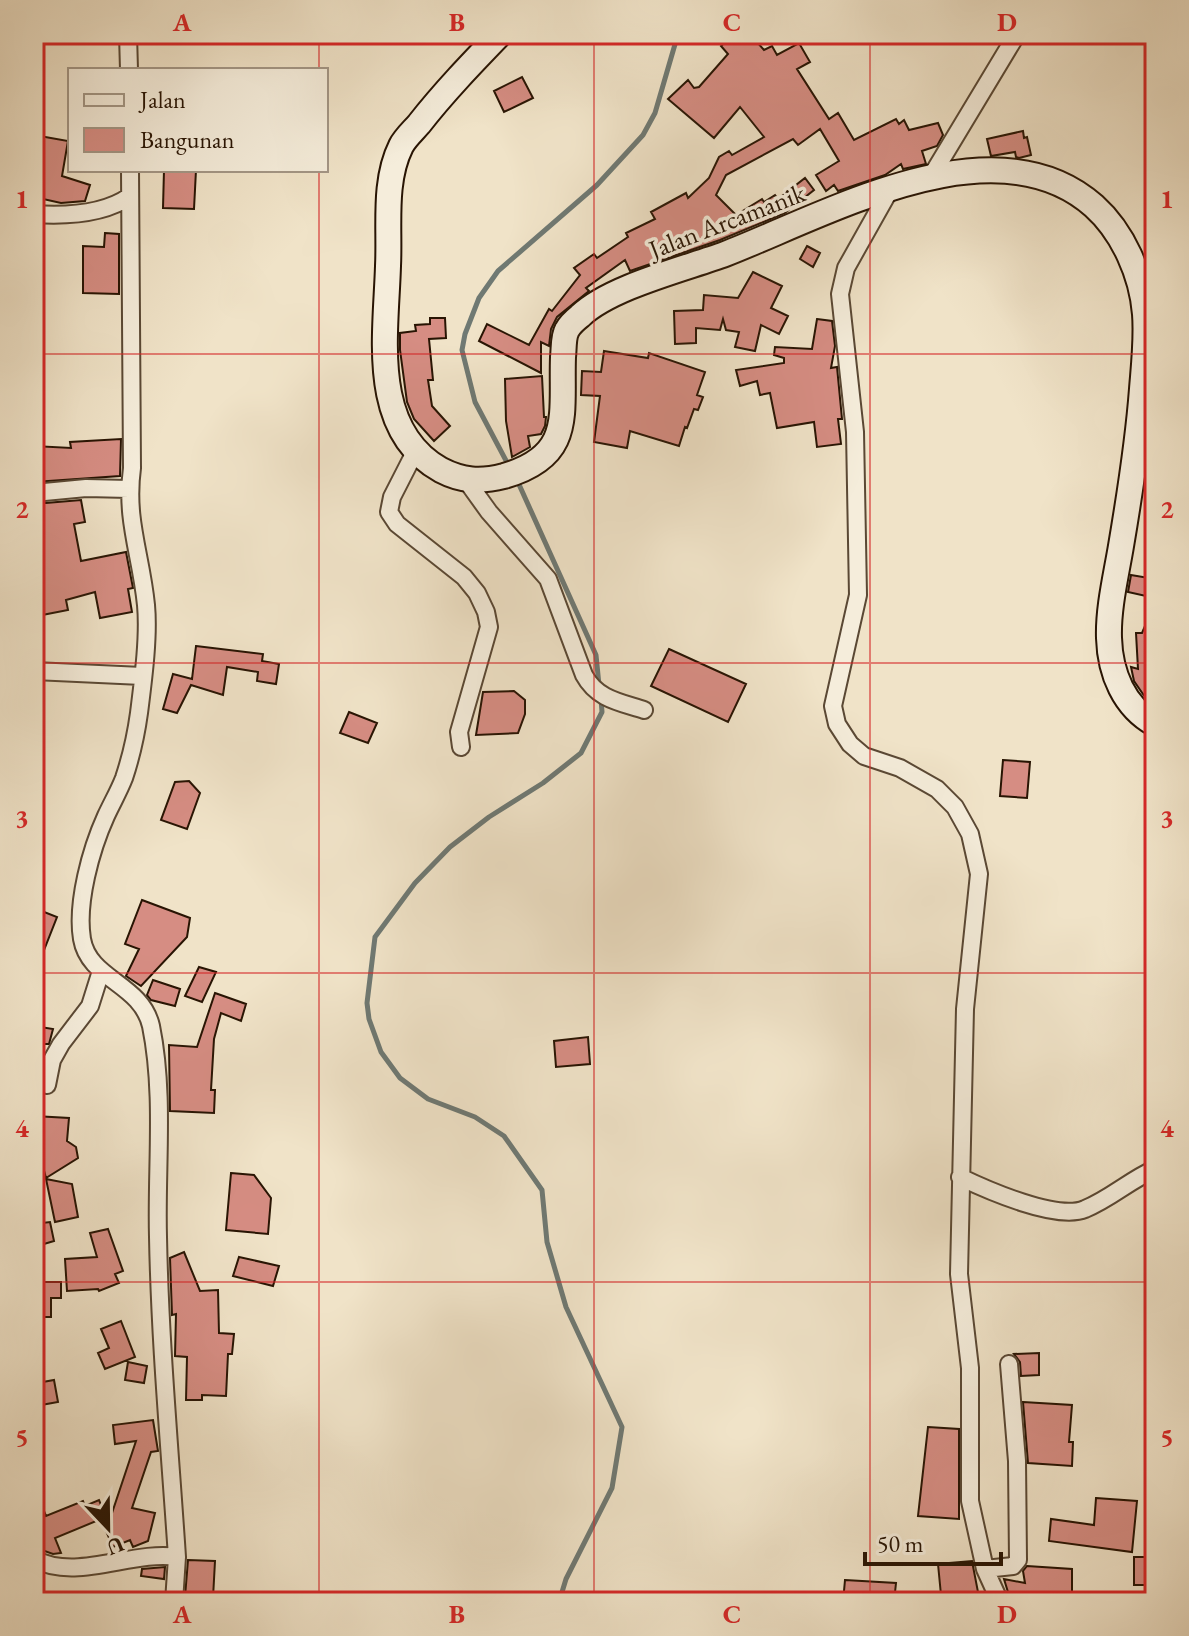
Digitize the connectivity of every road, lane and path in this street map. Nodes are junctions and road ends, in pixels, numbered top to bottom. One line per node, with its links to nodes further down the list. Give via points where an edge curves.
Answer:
1 (128, 34): 4 (street)
2 (500, 34): 10 (street, via 401,146 389,186 389,396 394,419)
3 (1017, 34): 6 (street)
4 (129, 68)
5 (130, 172): 8 (street)
6 (932, 175): 7 (street, Jalan Arcamanik); 17 (street, Jalan Arcamanik, via 982,170 1048,179 1090,203 1131,259 1145,313 1144,361 1137,455 1108,638 1124,697)
7 (892, 186): 11 (street, Jalan Arcamanik, via 610,296 584,312 567,330 561,433 528,467); 22 (street, via 846,268 840,294 855,432 858,595 833,706 850,744 864,756 937,789 970,834 979,874 965,1009)
8 (130, 196): 9 (street, via 106,209); 12 (street)
9 (34, 214)
10 (415, 452): 11 (street); 18 (street, via 389,512 464,577 477,593 489,627 459,732)
11 (466, 480): 16 (street, via 548,579 591,689)
12 (129, 489): 13 (street); 15 (street, via 146,604)
13 (34, 493)
14 (34, 671): 15 (street)
15 (142, 676): 19 (street, via 133,750 97,839 84,901 82,941)
16 (644, 710)
17 (1155, 724)
18 (461, 747)
19 (101, 971): 20 (street, via 90,1006 52,1060); 24 (street, via 139,1000 151,1028 158,1085 162,1345)
20 (47, 1085)
21 (1155, 1169): 22 (street, via 1080,1212 999,1196)
22 (960, 1177): 26 (street, via 959,1274 970,1368 970,1501)
23 (1009, 1364): 26 (street, via 1018,1560 1013,1566)
24 (177, 1557): 25 (street, via 161,1554 71,1567); 27 (street)
25 (34, 1559)
26 (985, 1569): 28 (street)
27 (174, 1602)
28 (1000, 1602)

